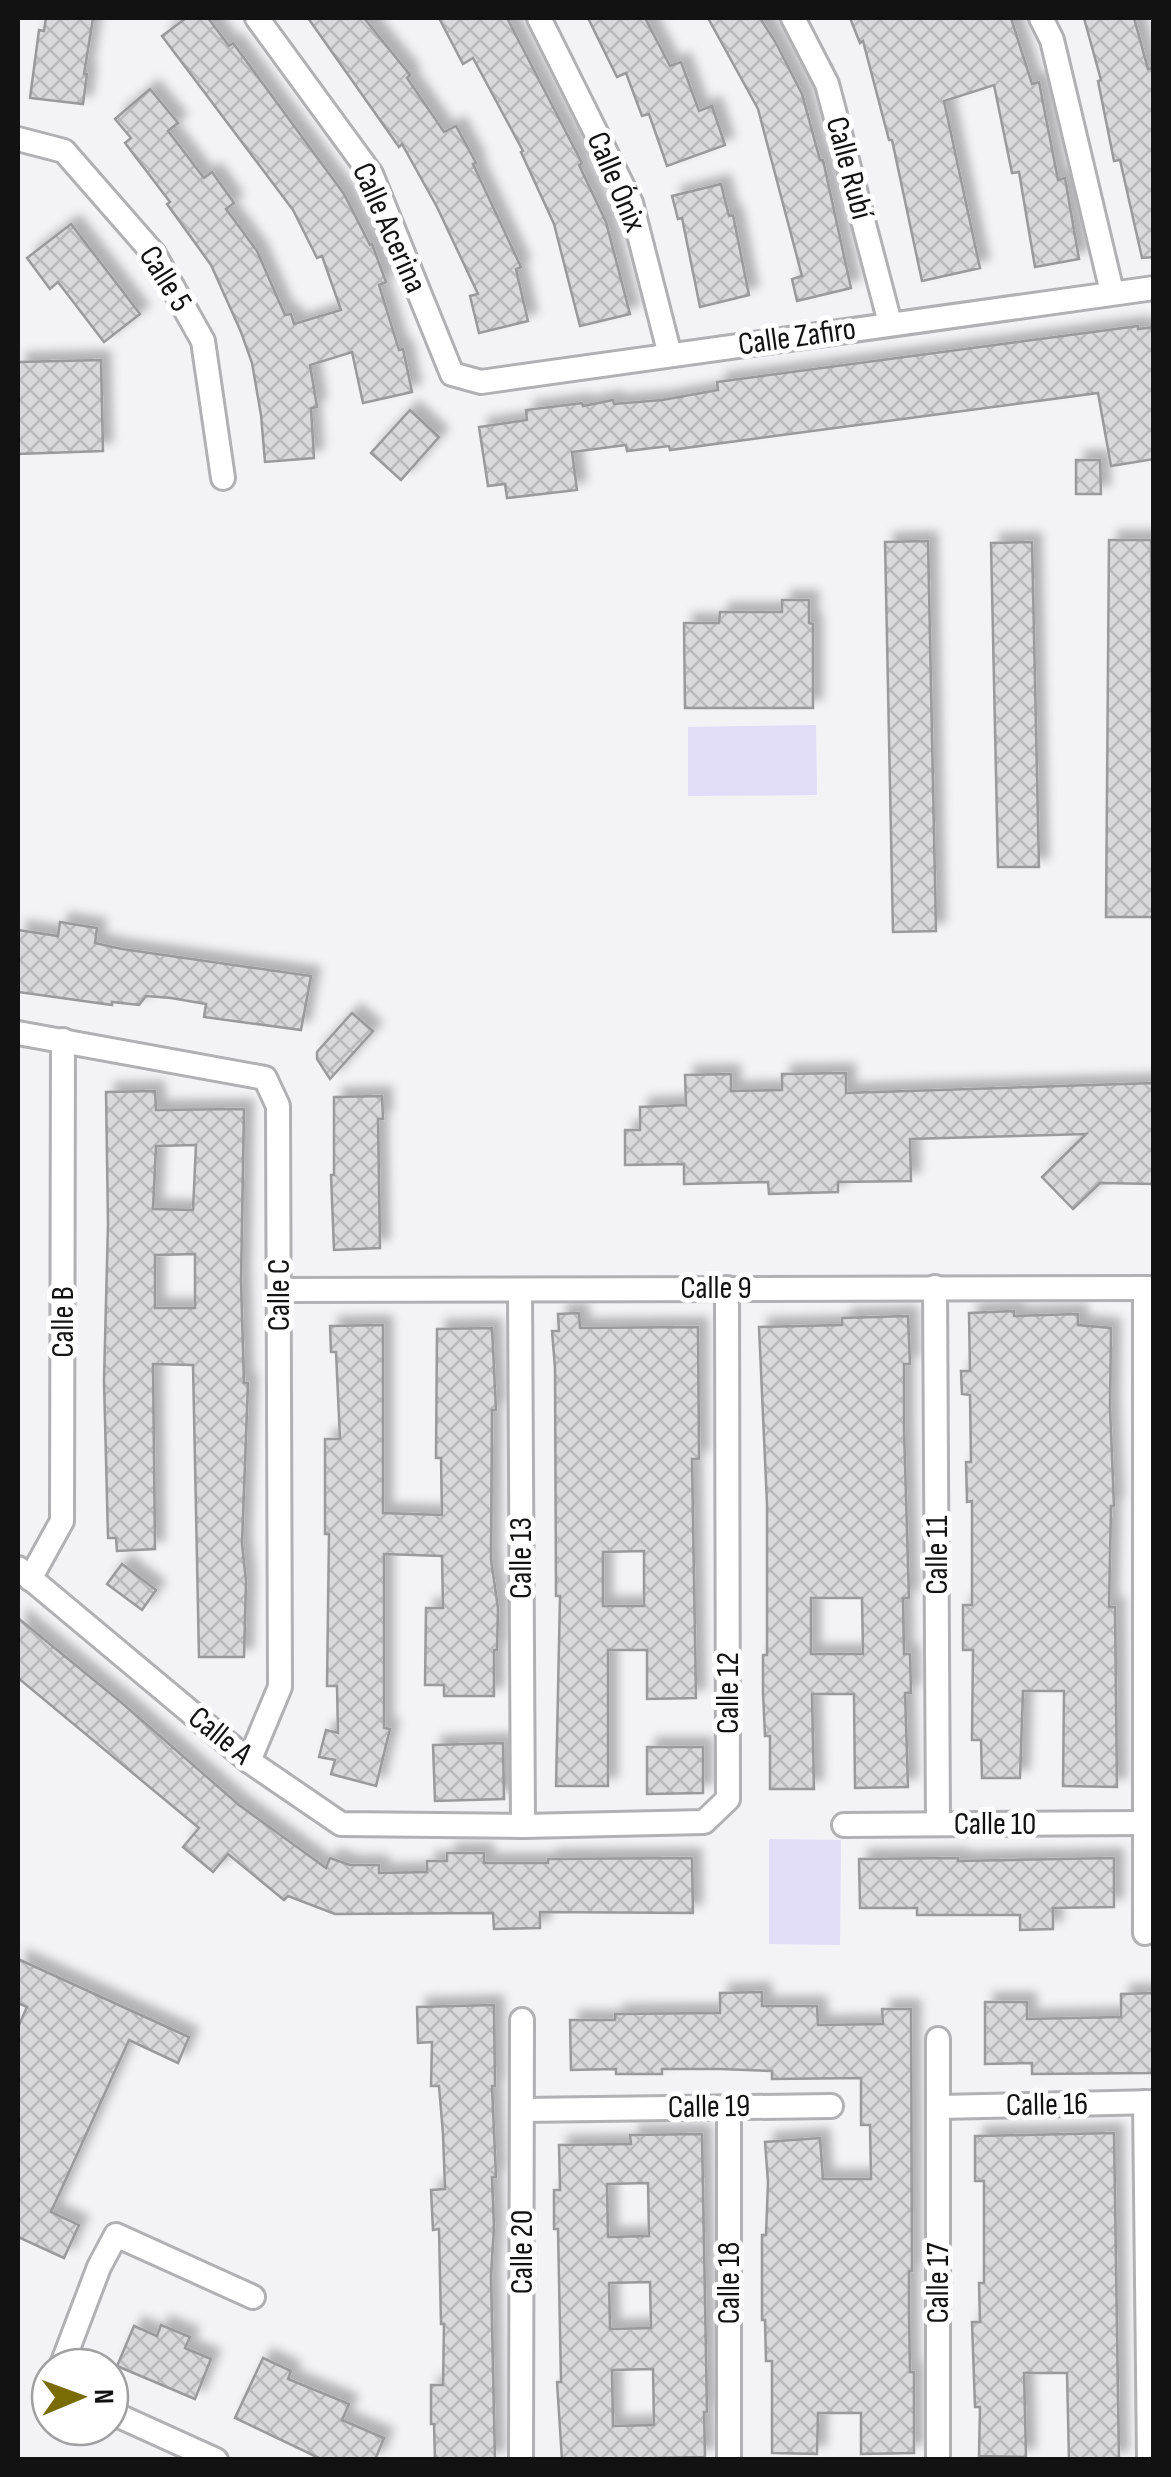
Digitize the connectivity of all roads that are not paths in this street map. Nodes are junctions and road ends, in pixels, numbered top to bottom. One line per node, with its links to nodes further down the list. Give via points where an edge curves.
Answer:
1 (257, 18): 10 (street, Calle Acerina, via 371,174 452,374)
2 (539, 18): 9 (street, Calle Ónix, via 631,202)
3 (793, 18): 8 (street, Calle Rubí, via 827,84)
4 (1041, 18): 7 (street, via 1052,40)
5 (18, 140): 11 (street, Calle 5, via 64,151 154,254 203,341)
6 (1154, 288): 7 (street, Calle Zafiro)
7 (1112, 292): 8 (street, Calle Zafiro)
8 (890, 324): 9 (street, Calle Zafiro)
9 (670, 355): 10 (street, Calle Zafiro)
10 (482, 382)
11 (223, 478)
12 (18, 1034): 13 (street, Calle C)
13 (64, 1040): 17 (street, Calle C, via 265,1078 278,1106); 19 (street, Calle B, via 62,1522)
14 (936, 1286): 15 (street, Calle 9); 16 (street, Calle 9); 22 (street, Calle 11)
15 (727, 1288): 18 (street, Calle 9); 25 (street, Calle 12, via 728,1799 704,1822)
16 (1149, 1288): 21 (street)
17 (279, 1290): 18 (street, Calle 9); 20 (street, Calle C, via 280,1687)
18 (520, 1290): 25 (street, Calle 13)
19 (24, 1574): 20 (street, Calle A)
20 (250, 1761): 24 (street, Calle A, via 340,1824)
21 (1145, 1823): 22 (street, Calle 10); 26 (street)
22 (938, 1824): 23 (street, Calle 10)
23 (844, 1825)
24 (438, 1826): 25 (street, Calle 12)
25 (523, 1826)
26 (1146, 1933)
27 (522, 2020): 33 (street, Calle 20)
28 (938, 2039): 32 (street)
29 (1149, 2102): 32 (street, Calle 16); 41 (street)
30 (831, 2106): 31 (street, Calle 19)
31 (729, 2107): 33 (street, Calle 19); 39 (street, Calle 18)
32 (940, 2107): 40 (street, Calle 17)
33 (522, 2110): 38 (street, Calle 20)
34 (253, 2297): 35 (street, via 116,2236)
35 (68, 2347)
36 (130, 2421): 37 (street)
37 (216, 2460)
38 (521, 2460)
39 (729, 2460)
40 (938, 2460)
41 (1149, 2460)

